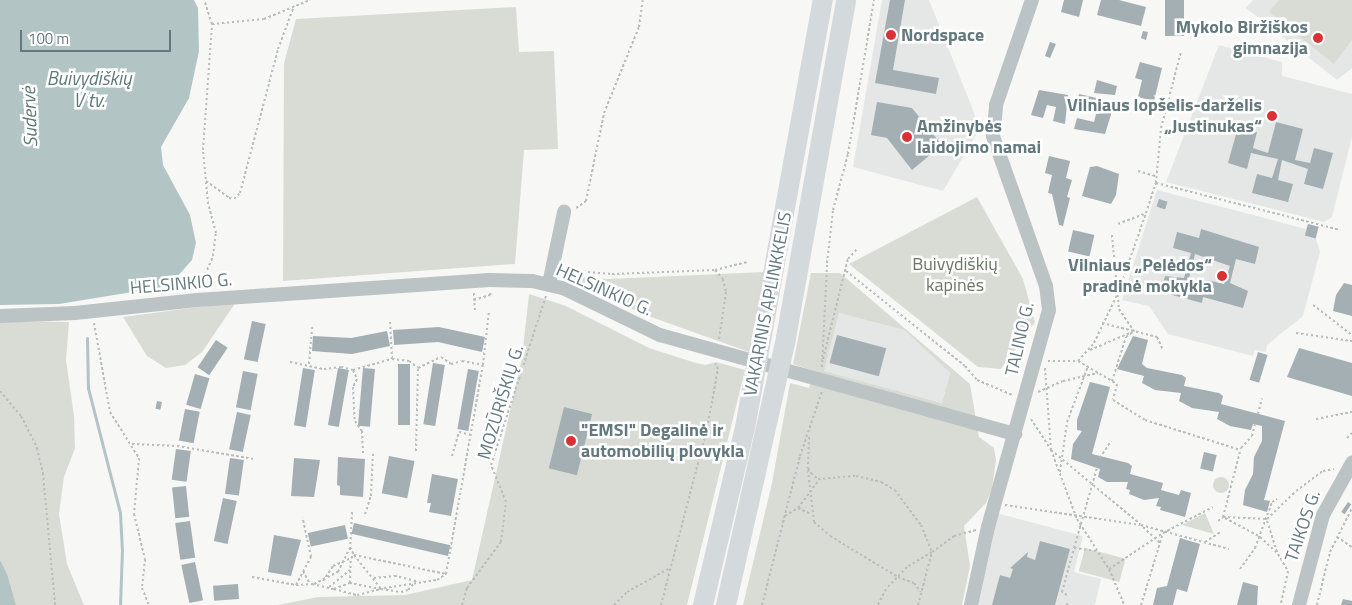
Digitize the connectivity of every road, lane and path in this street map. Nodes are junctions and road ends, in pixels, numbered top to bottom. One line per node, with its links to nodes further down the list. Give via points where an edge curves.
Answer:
1 (204, 0): 9 (path)
2 (310, 0): 8 (path)
3 (643, 0): 15 (path, via 638,26 604,114 586,201)
4 (823, 0): 152 (highway, VAKARINIS APLINKKELIS, via 745,428)
5 (846, 0): 153 (highway, VAKARINIS APLINKKELIS, via 786,338)
6 (874, 0): 52 (path, via 848,154 834,210 827,263)
7 (1032, 0): 62 (street, TALINO G., via 996,105 992,126 994,147 1048,298 1046,323)
8 (294, 6): 9 (path, via 264,19); 13 (path, via 278,49 240,193 234,199 229,198)
9 (212, 24): 13 (path, via 203,150)
10 (1181, 52): 12 (path, via 1161,128)
11 (1138, 171): 12 (path)
12 (1156, 176): 14 (path)
13 (206, 181): 29 (path, via 216,233 213,256)
14 (1156, 183): 16 (path); 18 (path)
15 (564, 212): 22 (street)
16 (1146, 213): 17 (path); 28 (path)
17 (1118, 224)
18 (1340, 230)
19 (1112, 235): 28 (path)
20 (858, 248): 24 (path, via 848,260)
21 (747, 262): 23 (path)
22 (553, 270): 23 (path, via 612,274); 25 (street)
23 (715, 270): 45 (path, via 724,279 726,292)
24 (846, 271): 52 (path); 62 (path, via 965,366 977,380)
25 (550, 284): 29 (street, HELSINKIO G., via 499,280); 45 (street, HELSINKIO G., via 660,335); 149 (path, MOZŪRIŠKIŲ G., via 491,465 506,502 501,542 467,588)
26 (491, 290): 30 (path, via 490,295)
27 (474, 292): 30 (path)
28 (1118, 293): 37 (path); 39 (path, via 1118,309)
29 (196, 300): 32 (street, HELSINKIO G.)
30 (474, 300): 34 (path)
31 (1313, 305): 41 (path)
32 (93, 311): 35 (street, HELSINKIO G.); 75 (path, via 110,412)
33 (489, 312): 50 (path)
34 (475, 313)
35 (0, 316)
36 (390, 320): 46 (path)
37 (1102, 323): 39 (path); 43 (path)
38 (312, 326): 49 (path)
39 (1134, 331): 43 (path); 44 (path, via 1157,338); 58 (path, via 1126,337)
40 (1296, 333): 42 (path)
41 (1352, 335)
42 (1352, 341)
43 (1089, 350): 47 (path)
44 (1163, 350)
45 (718, 352): 56 (street, HELSINKIO G.); 127 (path, via 718,369 706,428)
46 (392, 359): 53 (path, via 408,360); 54 (path)
47 (1078, 361): 51 (path); 60 (path, via 1045,361)
48 (290, 362): 49 (path)
49 (309, 364): 54 (path, via 324,369 341,367)
50 (483, 365): 53 (path, via 462,361 450,364 441,357); 70 (path)
51 (1088, 366): 55 (path); 57 (path)
52 (822, 367): 56 (path)
53 (418, 368): 78 (path)
54 (353, 370): 79 (path, via 357,379 353,387 355,421 362,431)
55 (1098, 373): 57 (path); 58 (path)
56 (816, 376): 71 (street, HELSINKIO G.)
57 (1083, 376): 60 (path); 84 (path, via 1068,422)
58 (1112, 381): 77 (path, via 1117,384 1113,400 1146,420)
59 (822, 389): 72 (path)
60 (1048, 389): 62 (path); 76 (path)
61 (0, 391): 147 (path, via 21,416 37,448 43,473)
62 (1026, 397): 65 (street, TALINO G.)
63 (1262, 398): 66 (path)
64 (1352, 412): 67 (path)
65 (1021, 413): 71 (street, TALINO G.); 76 (path, via 1029,416)
66 (1258, 414)
67 (1316, 419)
68 (1255, 424): 77 (path, via 1252,436)
69 (1352, 433): 73 (path)
70 (471, 434): 81 (path, via 459,432); 132 (path)
71 (1015, 434): 93 (street, TALINO G.)
72 (809, 437): 85 (path); 99 (path, via 800,456)
73 (1347, 438)
74 (1111, 441): 82 (path)
75 (132, 444): 83 (path, via 177,446); 148 (path, via 140,462 134,514 145,559 142,588)
76 (1051, 450): 84 (path); 88 (path)
77 (1240, 450): 101 (path)
78 (416, 451)
79 (363, 453)
80 (373, 453): 98 (path, via 371,496)
81 (452, 456)
82 (1100, 458)
83 (254, 459)
84 (1061, 460): 88 (path); 90 (path)
85 (808, 468): 89 (path); 91 (path)
86 (1097, 468): 90 (path)
87 (1348, 468): 105 (path, via 1323,471 1296,490); 162 (street, TAIKOS G., via 1316,534)
88 (1060, 475): 103 (path)
89 (821, 479): 91 (path); 121 (path, via 856,476 895,490 921,524)
90 (1093, 485): 104 (path); 107 (path)
91 (811, 489): 95 (path); 100 (path)
92 (1277, 500): 105 (path, via 1272,502)
93 (995, 503): 103 (path); 108 (street, TALINO G.)
94 (1213, 507): 111 (path)
95 (798, 508): 99 (path); 100 (path)
96 (1352, 508): 113 (path)
97 (352, 512): 117 (path)
98 (365, 514)
99 (784, 516): 154 (path)
100 (812, 516): 134 (path, via 814,522 830,536)
101 (1223, 517): 105 (path); 106 (path); 112 (path)
102 (303, 518): 131 (path, via 311,557)
103 (1077, 519): 104 (path); 109 (path)
104 (1085, 519): 107 (path); 109 (path)
105 (1267, 519): 112 (path); 123 (path)
106 (1218, 521)
107 (1141, 526): 111 (path); 114 (path)
108 (988, 527): 121 (path, via 954,536); 157 (street, TALINO G.)
109 (1082, 528): 119 (path); 122 (path)
110 (1222, 531): 116 (path)
111 (1163, 533): 114 (path); 115 (path); 116 (path)
112 (1260, 537): 123 (path); 129 (path)
113 (1337, 537): 118 (path); 163 (path)
114 (1155, 539): 115 (path); 128 (path)
115 (1160, 543): 160 (path)
116 (1204, 543): 120 (path)
117 (350, 547): 124 (path); 126 (path)
118 (1352, 547)
119 (1074, 548): 122 (path); 145 (path, via 1062,592)
120 (1229, 549)
121 (932, 552): 134 (path, via 907,566); 144 (path)
122 (1096, 552): 128 (path)
123 (1278, 554): 161 (path, via 1288,571)
124 (354, 555): 125 (path); 132 (path); 135 (path)
125 (351, 558): 126 (path); 130 (path)
126 (342, 562): 137 (path, via 333,566); 137 (path, via 338,572)
127 (672, 568): 150 (path, via 627,592); 151 (path)
128 (1109, 569): 159 (path)
129 (1240, 569)
130 (350, 570): 138 (path); 141 (path)
131 (303, 571): 139 (path); 140 (path)
132 (446, 574): 136 (path, via 437,580)
133 (252, 577): 140 (path)
134 (898, 577): 144 (path, via 914,583); 155 (path)
135 (372, 578): 136 (path, via 396,576); 143 (path)
136 (416, 581): 143 (path); 143 (path, via 408,590 400,592)
137 (322, 582): 139 (path)
138 (350, 583): 142 (path); 143 (path)
139 (311, 584): 140 (path); 141 (path)
140 (296, 585)
141 (329, 587): 142 (path)
142 (334, 588): 143 (path, via 357,595)
143 (381, 589)
144 (921, 592): 156 (path)
145 (1067, 595)
146 (1066, 604): 158 (path)
147 (55, 605)
148 (150, 605)
149 (462, 605)
150 (614, 605)
151 (661, 605)
152 (702, 605)
153 (726, 605)
154 (762, 605)
155 (878, 605)
156 (918, 605)
157 (971, 605)
158 (1069, 605)
159 (1124, 605)
160 (1142, 605)
161 (1281, 605)
162 (1299, 605)
163 (1317, 605)

